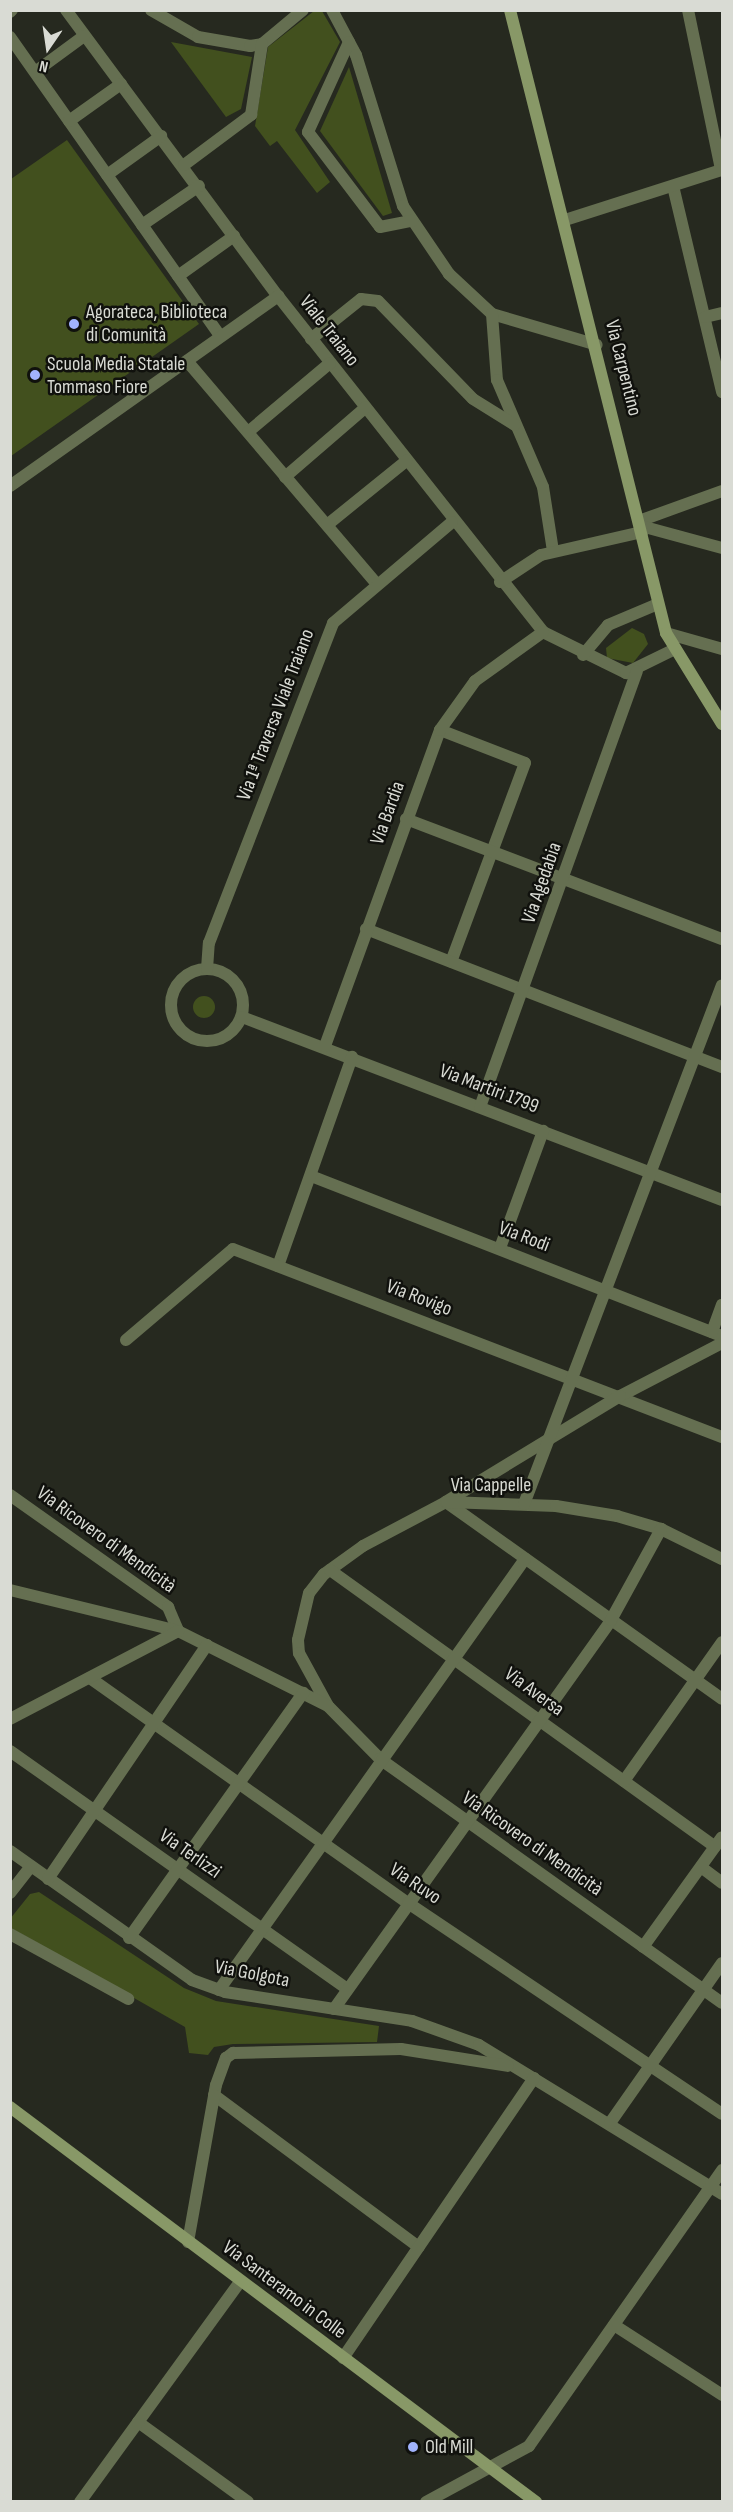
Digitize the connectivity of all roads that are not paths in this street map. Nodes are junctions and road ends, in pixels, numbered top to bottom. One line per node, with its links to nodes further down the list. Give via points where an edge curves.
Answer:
1 (66, 10): 7 (street, Viale Traiano)
2 (151, 10): 10 (street, via 181,29 215,42)
3 (303, 10): 10 (street)
4 (332, 10): 9 (street)
5 (510, 10): 20 (street, Via Carpentino)
6 (688, 10): 16 (street)
7 (84, 36): 11 (street); 12 (street, Viale Traiano)
8 (10, 37): 11 (street)
9 (349, 42): 21 (street); 21 (street, via 308,132 380,227)
10 (262, 44): 15 (street, via 251,115)
11 (35, 72): 13 (street)
12 (121, 84): 13 (street); 14 (street, Viale Traiano)
13 (69, 121): 17 (street)
14 (161, 136): 15 (street, Viale Traiano); 17 (street)
15 (184, 165): 18 (street, Viale Traiano)
16 (722, 170): 19 (street)
17 (107, 174): 22 (street)
18 (199, 186): 22 (street); 23 (street, Viale Traiano)
19 (673, 186): 20 (street); 28 (street)
20 (565, 220): 31 (street, Via Carpentino)
21 (412, 222): 27 (street, via 449,274)
22 (142, 225): 24 (street)
23 (234, 236): 24 (street); 25 (street, Viale Traiano)
24 (178, 276): 29 (street)
25 (278, 296): 29 (street); 30 (street, Viale Traiano)
26 (723, 313): 28 (street)
27 (492, 314): 31 (street); 36 (street, via 497,380)
28 (705, 317): 34 (street)
29 (220, 336): 32 (street)
30 (311, 339): 33 (street, Viale Traiano); 36 (street, via 368,298 387,308 407,334 473,399)
31 (597, 345): 44 (street, Via Carpentino)
32 (187, 361): 37 (street); 40 (street)
33 (330, 363): 35 (street, Viale Traiano); 37 (street)
34 (723, 392)
35 (365, 408): 38 (street, Viale Traiano); 39 (street)
36 (515, 425): 46 (street, via 543,488)
37 (248, 432): 39 (street)
38 (406, 461): 42 (street, Viale Traiano); 43 (street)
39 (285, 477): 43 (street)
40 (10, 486)
41 (723, 491): 44 (street)
42 (452, 522): 47 (street, Viale Traiano); 48 (street, Via 1ª Traversa Viale Traiano)
43 (327, 525): 48 (street)
44 (641, 526): 45 (street); 46 (street); 49 (street, Via Carpentino)
45 (723, 548)
46 (553, 550): 47 (street)
47 (501, 582): 50 (street, Viale Traiano)
48 (376, 584): 64 (street, Via 1ª Traversa Viale Traiano, via 333,623 209,944)
49 (658, 604): 51 (street, Via Carpentino); 54 (street, via 608,625)
50 (543, 632): 54 (street, Viale Traiano); 57 (street, Via Bardia, via 475,681)
51 (666, 633): 52 (street); 53 (street, Via Carpentino)
52 (723, 649)
53 (673, 650): 55 (street); 56 (street, Via Carpentino)
54 (583, 655): 55 (street, Viale Traiano, via 612,670)
55 (637, 671): 60 (street, Via Agedabia)
56 (723, 724)
57 (440, 730): 58 (street, Via Bardia); 59 (street, via 525,764)
58 (406, 819): 59 (street); 61 (street, Via Bardia)
59 (493, 851): 60 (street); 63 (street)
60 (565, 878): 62 (street); 66 (street, Via Agedabia)
61 (366, 929): 63 (street); 68 (street, Via Bardia)
62 (723, 939)
63 (451, 962): 66 (street)
64 (207, 969): 67 (street, via 237,984); 67 (street, via 185,976 172,995 173,1019 180,1030 190,1038 214,1041 226,1036)
65 (723, 985): 69 (street)
66 (525, 990): 69 (street); 72 (street, Via Agedabia)
67 (242, 1017): 68 (street, Via Martiri 1799)
68 (325, 1046): 70 (street, Via Martiri 1799)
69 (696, 1056): 71 (street); 74 (street)
70 (352, 1057): 72 (street, Via Martiri 1799); 75 (street)
71 (723, 1067)
72 (480, 1107): 73 (street, Via Martiri 1799)
73 (543, 1131): 74 (street, Via Martiri 1799); 77 (street)
74 (652, 1174): 76 (street, Via Martiri 1799); 79 (street)
75 (311, 1176): 77 (street, Via Rodi); 78 (street)
76 (723, 1200)
77 (500, 1248): 79 (street, Via Rodi)
78 (278, 1266): 82 (street, Via Rovigo, via 233,1249); 84 (street, Via Rovigo)
79 (607, 1291): 81 (street, Via Rodi); 84 (street)
80 (723, 1305): 81 (street)
81 (717, 1334)
82 (126, 1340)
83 (723, 1343): 85 (street)
84 (574, 1378): 85 (street, Via Rovigo); 86 (street)
85 (620, 1396): 86 (street); 87 (street, Via Rovigo)
86 (550, 1437): 89 (street); 90 (street)
87 (723, 1437)
88 (10, 1495): 97 (street, Via Ricovero di Mendicità, via 168,1607)
89 (446, 1502): 90 (street, Via Cappelle); 92 (street); 94 (street, Via Cappelle)
90 (524, 1504): 91 (street, Via Cappelle, via 617,1516)
91 (661, 1529): 93 (street, Via Cappelle); 96 (street)
92 (525, 1559): 96 (street); 100 (street)
93 (723, 1559)
94 (330, 1570): 100 (street, Via Aversa); 103 (street, Via Cappelle, via 309,1593 299,1624 298,1653)
95 (10, 1590): 97 (street)
96 (611, 1620): 102 (street); 108 (street)
97 (178, 1632): 99 (street, Via Ricovero di Mendicità); 101 (street)
98 (723, 1642): 102 (street)
99 (207, 1645): 104 (street, Via Ricovero di Mendicità); 109 (street)
100 (453, 1658): 108 (street, Via Aversa); 111 (street)
101 (90, 1678): 107 (street); 109 (street, Via Ruvo)
102 (697, 1681): 105 (street); 112 (street)
103 (318, 1689): 106 (street, Via Ricovero di Mendicità)
104 (303, 1693): 106 (street, Via Ricovero di Mendicità); 113 (street)
105 (723, 1699)
106 (328, 1706): 111 (street, Via Ricovero di Mendicità)
107 (10, 1719)
108 (539, 1720): 112 (street, Via Aversa); 115 (street)
109 (154, 1724): 113 (street, Via Ruvo); 114 (street)
110 (10, 1751): 114 (street, Via Terlizzi)
111 (380, 1759): 115 (street, Via Ricovero di Mendicità); 117 (street)
112 (624, 1782): 116 (street, Via Aversa)
113 (238, 1783): 117 (street, Via Ruvo); 121 (street)
114 (95, 1811): 121 (street, Via Terlizzi); 122 (street)
115 (466, 1822): 125 (street); 129 (street, Via Ricovero di Mendicità)
116 (719, 1842): 120 (street)
117 (321, 1843): 125 (street, Via Ruvo); 126 (street)
118 (10, 1851): 119 (street, Via Golgota)
119 (31, 1866): 122 (street, Via Golgota); 124 (street)
120 (700, 1867): 123 (street); 129 (street)
121 (177, 1869): 126 (street, Via Terlizzi); 128 (street)
122 (48, 1879): 128 (street, Via Golgota)
123 (723, 1883)
124 (10, 1893)
125 (408, 1904): 131 (street); 137 (street, Via Ruvo)
126 (262, 1928): 131 (street, Via Terlizzi); 132 (street)
127 (10, 1934): 134 (street)
128 (129, 1938): 132 (street, Via Golgota, via 192,1980)
129 (643, 1947): 133 (street, Via Ricovero di Mendicità)
130 (723, 1962): 133 (street)
131 (347, 1989): 136 (street)
132 (219, 1990): 136 (street, Via Golgota)
133 (703, 1990): 135 (street, Via Ricovero di Mendicità); 137 (street)
134 (128, 1999)
135 (723, 2003)
136 (334, 2009): 138 (street, Via Golgota, via 412,2021 479,2045)
137 (651, 2065): 142 (street, Via Ruvo); 143 (street)
138 (515, 2067): 139 (street, Via Golgota); 140 (street, Via Golgota, via 401,2049 233,2053 226,2058)
139 (534, 2078): 143 (street, Via Golgota); 148 (street)
140 (214, 2095): 147 (street); 148 (street)
141 (10, 2107): 147 (street, Via Santeramo in Colle)
142 (723, 2114)
143 (610, 2123): 145 (street, Via Golgota)
144 (723, 2170): 145 (street)
145 (711, 2186): 146 (street, Via Golgota); 150 (street)
146 (723, 2194)
147 (188, 2242): 149 (street, Via Santeramo in Colle)
148 (419, 2247): 151 (street)
149 (240, 2282): 151 (street, Via Santeramo in Colle); 153 (street)
150 (614, 2325): 152 (street); 154 (street, via 529,2446)
151 (343, 2358): 154 (street, Via Santeramo in Colle)
152 (723, 2395)
153 (138, 2422): 155 (street); 156 (street)
154 (491, 2468): 157 (street); 158 (street, Via Santeramo in Colle)
155 (80, 2502)
156 (248, 2502)
157 (426, 2502)
158 (536, 2502)

